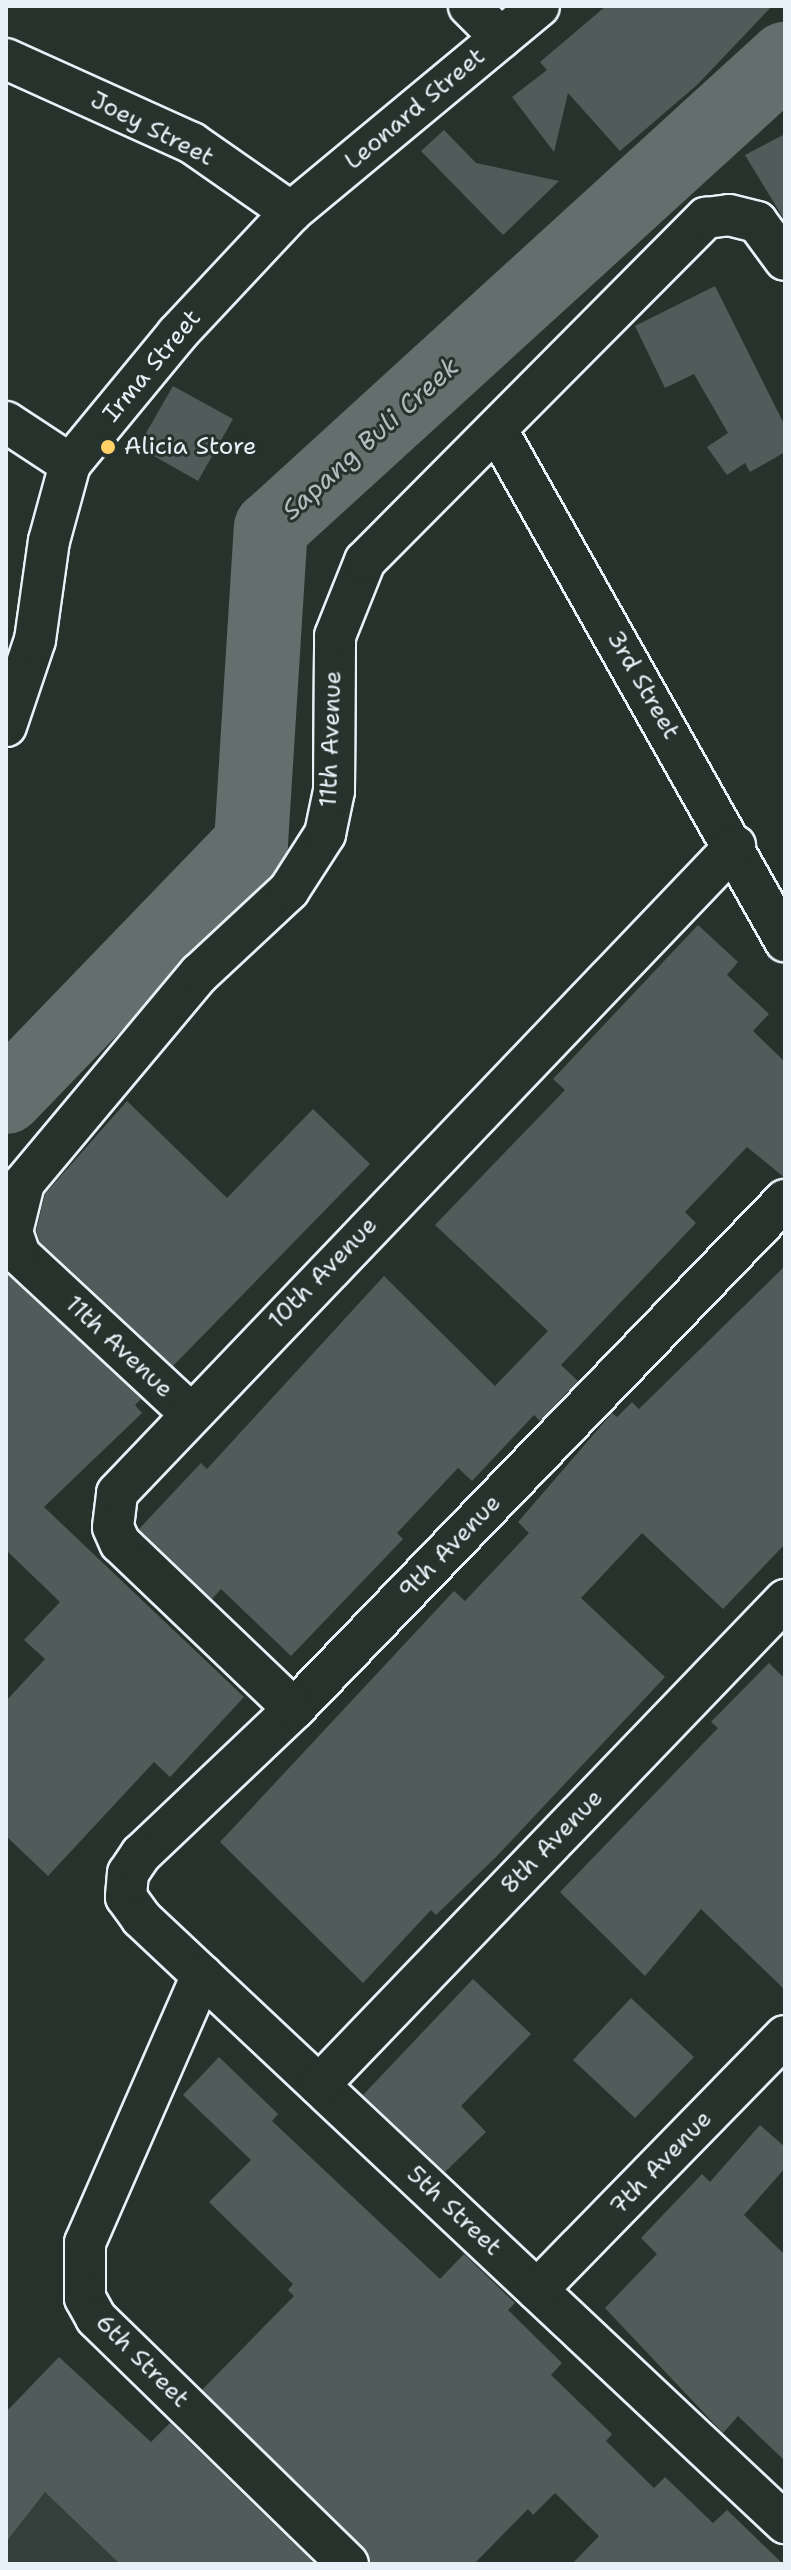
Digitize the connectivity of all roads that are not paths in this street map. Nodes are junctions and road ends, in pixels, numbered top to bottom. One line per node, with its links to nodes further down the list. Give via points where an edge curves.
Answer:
1 (469, 6): 3 (street)
2 (539, 6): 3 (street, Leonard Street)
3 (501, 38): 5 (street, Leonard Street)
4 (6, 59): 5 (street, Joey Street, via 192,143)
5 (291, 212): 9 (street, Irma Street, via 177,334)
6 (785, 260): 8 (street, 11th Avenue, via 757,222 729,215 706,218 683,234)
7 (6, 422): 9 (street)
8 (497, 430): 11 (street, 3rd Street); 14 (street, 11th Avenue, via 365,561 335,636 334,791 325,834 289,890 199,974 24,1183 15,1205 12,1232 20,1255)
9 (70, 464): 10 (street, Irma Street, via 49,541 35,640)
10 (6, 726)
11 (735, 846): 12 (street, 3rd Street); 14 (street, 10th Avenue)
12 (785, 941)
13 (785, 1200): 16 (street, 9th Avenue)
14 (189, 1412): 16 (street, 10th Avenue, via 117,1493 113,1527 134,1559)
15 (785, 1600): 20 (street, 8th Avenue)
16 (294, 1709): 17 (street, 9th Avenue, via 141,1854 128,1873)
17 (126, 1897): 18 (street, 5th Street)
18 (202, 1975): 20 (street, 5th Street); 23 (street, 6th Street, via 85,2243 85,2298 96,2318)
19 (785, 2036): 21 (street, 7th Avenue)
20 (319, 2085): 21 (street, 5th Street)
21 (537, 2290): 22 (street, 5th Street)
22 (779, 2505)
23 (348, 2564)

